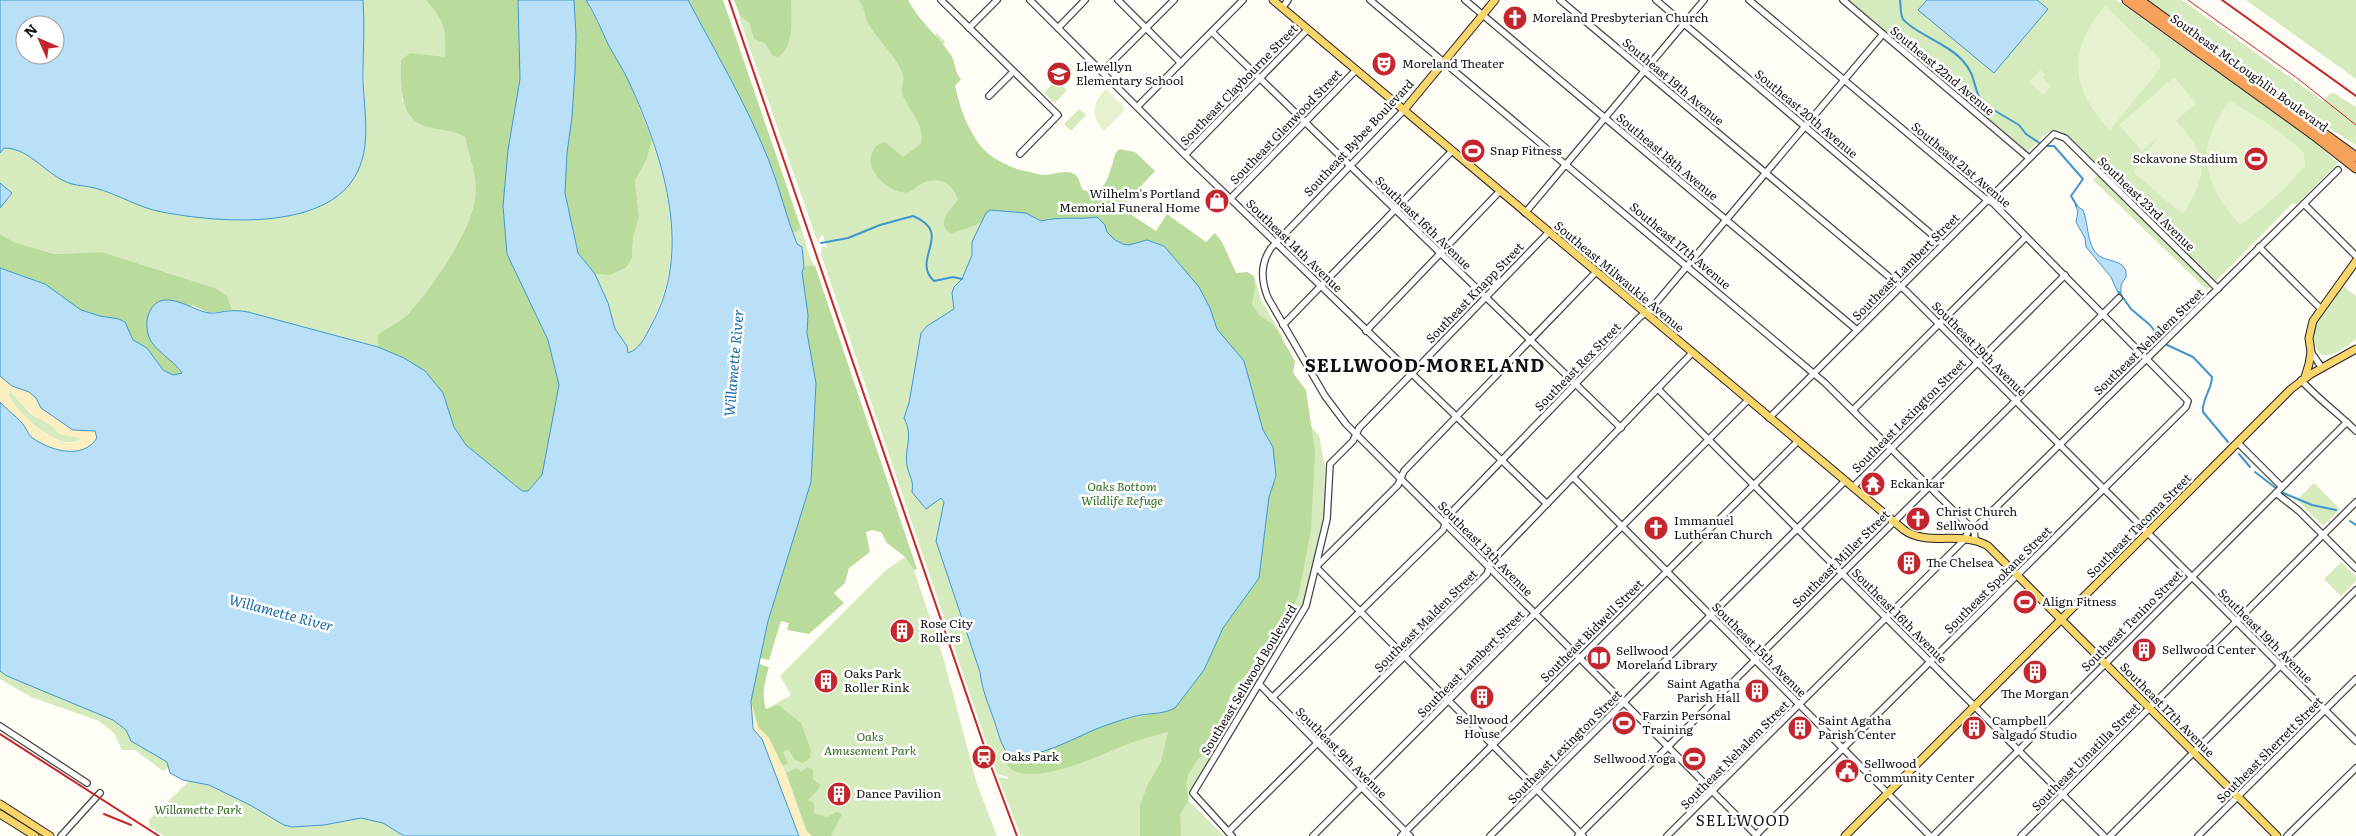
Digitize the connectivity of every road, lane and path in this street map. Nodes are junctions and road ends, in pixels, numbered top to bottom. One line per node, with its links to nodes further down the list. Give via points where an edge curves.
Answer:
1 (941, 0): 24 (street)
2 (997, 0): 24 (street)
3 (1030, 0): 25 (street, Southeast 14th Avenue)
4 (1085, 0): 25 (street)
5 (1118, 0): 23 (street)
6 (1174, 0): 23 (street)
7 (1243, 0): 27 (street)
8 (1273, 0): 20 (main road, Southeast Milwaukie Avenue)
9 (1288, 0): 20 (street, Southeast Claybourne Street)
10 (1370, 0): 29 (street, Southeast 17th Avenue)
11 (1465, 0): 21 (street, Southeast 18th Avenue)
12 (1495, 0): 21 (main road, Southeast Bybee Boulevard)
13 (1560, 0): 32 (street, Southeast 19th Avenue)
14 (1656, 0): 22 (street, Southeast 20th Avenue)
15 (1704, 0): 22 (street)
16 (1749, 0): 36 (street, Southeast 21st Avenue)
17 (1843, 0): 28 (street, Southeast 22nd Avenue)
18 (2127, 0): 53 (highway, Southeast McLoughlin Boulevard)
19 (2139, 0): 44 (highway, Southeast McLoughlin Boulevard)
20 (1282, 8): 26 (main road, Southeast Milwaukie Avenue)
21 (1482, 15): 29 (main road, Southeast Bybee Boulevard); 40 (street, Southeast 18th Avenue)
22 (1684, 24): 32 (street); 42 (street, Southeast 20th Avenue)
23 (1146, 27): 30 (street); 34 (street)
24 (969, 28): 33 (street)
25 (1058, 28): 34 (street, Southeast 14th Avenue)
26 (1308, 29): 31 (main road, Southeast Milwaukie Avenue); 35 (street, Southeast Claybourne Street)
27 (1212, 32): 30 (street); 35 (street, Southeast 16th Avenue)
28 (1883, 34): 36 (street, Southeast Rex Street); 50 (street, Southeast 22nd Avenue)
29 (1443, 62): 39 (main road, Southeast Bybee Boulevard); 51 (street, Southeast 17th Avenue)
30 (1182, 63): 38 (street)
31 (1356, 70): 39 (main road, Southeast Milwaukie Avenue); 41 (street, Southeast Glenwood Street)
32 (1645, 71): 40 (street); 55 (street, Southeast 19th Avenue)
33 (1013, 72): 37 (street); 47 (street, via 1058,115)
34 (1102, 72): 38 (street, Southeast 14th Avenue)
35 (1260, 79): 41 (street, Southeast 16th Avenue); 48 (street, Southeast Claybourne Street)
36 (1844, 80): 42 (street, Southeast Rex Street); 58 (street, Southeast 21st Avenue)
37 (989, 96)
38 (1137, 107): 48 (street, Southeast 14th Avenue)
39 (1404, 110): 46 (main road, Southeast Milwaukie Avenue); 52 (street, Southeast Bybee Boulevard)
40 (1605, 118): 51 (street); 62 (street, Southeast 18th Avenue)
41 (1305, 123): 52 (street, Southeast 16th Avenue); 57 (street, Southeast Glenwood Street)
42 (1806, 126): 55 (street, Southeast Rex Street); 66 (street, Southeast 20th Avenue)
43 (2058, 134): 50 (street, Southeast Lambert Street, via 2052,135); 76 (street, Southeast 23rd Avenue)
44 (2342, 146): 45 (highway); 49 (highway, Southeast McLoughlin Boulevard)
45 (2356, 150)
46 (1452, 151): 56 (main road, Southeast Milwaukie Avenue); 60 (street)
47 (1020, 154)
48 (1185, 155): 57 (street, Southeast 14th Avenue)
49 (2356, 157)
50 (2029, 158): 58 (street, Southeast Lambert Street)
51 (1566, 165): 61 (street); 71 (street, Southeast 17th Avenue)
52 (1350, 166): 60 (street, Southeast 16th Avenue); 65 (street, Southeast Bybee Boulevard)
53 (2356, 168)
54 (2338, 170): 59 (street, Southeast Nehalem Street)
55 (1766, 173): 62 (street, Southeast Rex Street); 75 (street, Southeast 19th Avenue)
56 (1500, 191): 61 (main road, Southeast Milwaukie Avenue); 68 (street)
57 (1230, 199): 65 (street, Southeast 14th Avenue)
58 (1987, 200): 64 (street, Southeast 21st Avenue); 66 (street, Southeast Lambert Street)
59 (2304, 204): 67 (street, Southeast Nehalem Street); 69 (street)
60 (1395, 210): 68 (street, Southeast 16th Avenue); 74 (street)
61 (1525, 213): 63 (main road, Southeast Milwaukie Avenue)
62 (1726, 220): 71 (street, Southeast Rex Street); 85 (street, Southeast 18th Avenue)
63 (1549, 232): 72 (main road, Southeast Milwaukie Avenue); 77 (street, Southeast Knapp Street)
64 (2026, 237): 73 (street, Southeast 21st Avenue); 82 (street)
65 (1276, 243): 74 (street, Southeast 14th Avenue); 83 (street, Southeast 13th Avenue, via 1265,258 1262,275 1268,298)
66 (1943, 244): 75 (street, Southeast Lambert Street)
67 (2260, 247): 76 (street, Southeast Nehalem Street); 79 (street)
68 (1440, 254): 77 (street, Southeast 16th Avenue); 84 (street)
69 (2356, 256)
70 (2356, 261): 79 (main road)
71 (1687, 267): 81 (street, Southeast Rex Street); 94 (street, Southeast 17th Avenue)
72 (1596, 272): 81 (main road, Southeast Milwaukie Avenue); 86 (street)
73 (2065, 275): 80 (street, Southeast 21st Avenue); 91 (street, Southeast Lexington Street)
74 (1321, 286): 83 (street); 84 (street, Southeast 14th Avenue)
75 (1901, 286): 82 (street, Southeast 19th Avenue); 85 (street, Southeast Lambert Street)
76 (2218, 289): 90 (street, Southeast Nehalem Street)
77 (1485, 297): 86 (street, Southeast 16th Avenue); 93 (street, Southeast Knapp Street)
78 (2119, 298): 80 (street, Southeast Miller Street)
79 (2321, 309): 88 (main road, via 2309,332)
80 (2102, 313): 90 (street, Southeast 21st Avenue); 99 (street, Southeast Miller Street)
81 (1645, 314): 89 (main road, Southeast Milwaukie Avenue); 96 (street, Southeast Rex Street)
82 (1940, 324): 91 (street, Southeast 19th Avenue); 101 (street)
83 (1283, 325): 107 (street, Southeast 13th Avenue, via 1325,396)
84 (1366, 330): 93 (street, Southeast 14th Avenue)
85 (1857, 330): 94 (street, Southeast Lambert Street)
86 (1530, 340): 96 (street, Southeast 16th Avenue); 102 (street)
87 (2356, 349): 92 (main road)
88 (2311, 352): 92 (street); 95 (main road)
89 (1692, 353): 97 (street, Southeast Malden Street); 98 (main road, Southeast Milwaukie Avenue)
90 (2146, 357): 100 (street, Southeast 21st Avenue); 111 (street, Southeast Nehalem Street)
91 (1978, 362): 99 (street, Southeast 19th Avenue); 112 (street, Southeast Lexington Street)
92 (2322, 368): 95 (main road, Southeast Tacoma Street)
93 (1412, 373): 102 (street, Southeast 14th Avenue); 107 (street, Southeast Knapp Street)
94 (1814, 374): 101 (street, Southeast 17th Avenue); 103 (street, Southeast Lambert Street)
95 (2303, 379): 104 (street, via 2318,398); 110 (main road, Southeast Tacoma Street)
96 (1576, 384): 105 (street, Southeast 16th Avenue); 113 (street, Southeast Rex Street)
97 (1658, 389): 105 (street, Southeast Malden Street); 108 (street, Southeast 16th Avenue)
98 (1748, 400): 103 (main road, Southeast Milwaukie Avenue); 108 (street, Southeast Lambert Street)
99 (2016, 400): 111 (street, Southeast 19th Avenue); 118 (street, Southeast Miller Street)
100 (2188, 401): 120 (street, Southeast Spokane Street, via 2186,407)
101 (1853, 410): 112 (street, Southeast 17th Avenue)
102 (1457, 417): 113 (street, Southeast 14th Avenue); 115 (street)
103 (1769, 418): 109 (main road, Southeast Milwaukie Avenue)
104 (2347, 422): 106 (street); 121 (street, Southeast Tenino Street)
105 (1621, 428): 114 (street, Southeast Malden Street)
106 (2356, 431)
107 (1356, 434): 115 (street, Southeast 13th Avenue); 134 (street, Southeast Sellwood Boulevard, via 1353,442 1330,465 1327,519)
108 (1709, 440): 117 (street, Southeast 16th Avenue); 127 (street, Southeast Lambert Street)
109 (1798, 441): 116 (main road, Southeast Milwaukie Avenue); 117 (street, Southeast Bidwell Street)
110 (2238, 443): 121 (street); 130 (main road, Southeast Tacoma Street)
111 (2060, 444): 120 (street, Southeast 19th Avenue); 129 (street, Southeast Nehalem Street)
112 (1891, 448): 118 (street, Southeast 17th Avenue); 119 (street, Southeast Lexington Street)
113 (1500, 461): 123 (street, Southeast 14th Avenue); 126 (street, Southeast Rex Street, via 1448,516)
114 (1573, 477): 123 (street, Southeast Malden Street); 127 (street, Southeast 15th Avenue)
115 (1400, 478): 126 (street, Southeast 13th Avenue); 134 (street, via 1398,485)
116 (1846, 481): 119 (main road, Southeast Milwaukie Avenue); 128 (street, Southeast Lexington Street)
117 (1754, 485): 128 (street, Southeast 16th Avenue); 137 (street, Southeast Bidwell Street)
118 (1929, 486): 124 (street, Southeast Miller Street); 125 (street, Southeast 17th Avenue)
119 (1853, 487): 124 (main road, Southeast Milwaukie Avenue)
120 (2104, 488): 130 (street, Southeast 19th Avenue); 139 (street, Southeast Spokane Street)
121 (2280, 490): 131 (street); 140 (street, Southeast Tenino Street)
122 (2356, 502): 131 (street, Southeast Umatilla Street)
123 (1547, 504): 135 (street, Southeast Malden Street)
124 (1894, 521): 132 (main road, Southeast Milwaukie Avenue, via 1916,536); 138 (street, Southeast Miller Street)
125 (1964, 521): 129 (street, Southeast 17th Avenue); 132 (street, via 1968,530)
126 (1445, 524): 135 (street, Southeast 13th Avenue); 142 (street, Southeast Rex Street, via 1443,530)
127 (1622, 527): 137 (street, Southeast 15th Avenue); 143 (street, Southeast Lambert Street)
128 (1798, 529): 138 (street, Southeast 16th Avenue); 144 (street, Southeast Lexington Street)
129 (1974, 529): 133 (street)
130 (2148, 533): 140 (street, Southeast 19th Avenue); 146 (main road, Southeast Tacoma Street)
131 (2323, 535): 136 (street); 147 (street, Southeast Umatilla Street)
132 (1965, 539): 133 (main road, Southeast 17th Avenue); 145 (street, Southeast Nehalem Street)
133 (1975, 540): 139 (main road, Southeast 17th Avenue, via 1988,546)
134 (1316, 567): 142 (street); 155 (street, Southeast Sellwood Boulevard, via 1306,606)
135 (1489, 567): 143 (street, Southeast 13th Avenue); 148 (street, Southeast Malden Street, via 1487,574)
136 (2356, 568)
137 (1666, 571): 144 (street, Southeast 15th Avenue); 149 (street, Southeast Bidwell Street)
138 (1842, 573): 145 (street, Southeast 16th Avenue); 150 (street, Southeast Miller Street)
139 (2017, 575): 146 (main road, Southeast 17th Avenue); 151 (street, Southeast Spokane Street)
140 (2192, 577): 147 (street, Southeast 19th Avenue); 152 (street, Southeast Tenino Street)
141 (2356, 590): 153 (street)
142 (1360, 612): 148 (street); 156 (street, Southeast Rex Street)
143 (1536, 614): 149 (street, Southeast 13th Avenue); 157 (street, Southeast Lambert Street)
144 (1710, 616): 150 (street, Southeast 15th Avenue); 158 (street, Southeast Lexington Street)
145 (1886, 617): 151 (street, Southeast 16th Avenue); 159 (street, Southeast Nehalem Street)
146 (2062, 619): 152 (main road, Southeast 17th Avenue); 160 (main road, Southeast Tacoma Street)
147 (2236, 621): 153 (street, Southeast 19th Avenue); 161 (street, Southeast Umatilla Street)
148 (1404, 657): 157 (street); 165 (street, Southeast Malden Street)
149 (1580, 658): 158 (street, Southeast 13th Avenue); 166 (street, Southeast Bidwell Street)
150 (1755, 660): 159 (street, Southeast 15th Avenue); 167 (street, Southeast Miller Street)
151 (1930, 662): 160 (street, Southeast 16th Avenue); 168 (street, Southeast Spokane Street)
152 (2106, 664): 161 (main road, Southeast 17th Avenue); 169 (street, Southeast Tenino Street)
153 (2280, 666): 162 (street, Southeast 19th Avenue); 170 (street)
154 (2356, 679): 162 (street, Southeast Sherrett Street)
155 (1259, 684): 156 (street, Southeast 9th Avenue); 182 (street, Southeast Sellwood Boulevard, via 1193,795)
156 (1272, 698): 165 (street, Southeast 9th Avenue)
157 (1449, 701): 166 (street); 173 (street, Southeast Lambert Street)
158 (1624, 703): 167 (street, Southeast 13th Avenue); 174 (street, Southeast Lexington Street)
159 (1799, 704): 168 (street, Southeast 15th Avenue); 175 (street, Southeast Nehalem Street)
160 (1975, 706): 169 (street, Southeast 16th Avenue); 177 (main road, Southeast Tacoma Street)
161 (2150, 708): 170 (main road, Southeast 17th Avenue); 178 (street, Southeast Umatilla Street)
162 (2325, 710): 164 (street, Southeast 19th Avenue); 179 (street, Southeast Sherrett Street)
163 (0, 726): 172 (street)
164 (2356, 741)
165 (1317, 743): 173 (street, Southeast 9th Avenue); 182 (street, Southeast Malden Street)
166 (1492, 745): 174 (street); 183 (street, Southeast Bidwell Street)
167 (1668, 747): 175 (street, Southeast 13th Avenue); 184 (street, Southeast Miller Street)
168 (1843, 749): 177 (street, Southeast 15th Avenue); 191 (street, Southeast Spokane Street)
169 (2019, 750): 178 (street, Southeast 16th Avenue); 193 (street, Southeast Tenino Street)
170 (2194, 752): 179 (main road, Southeast 17th Avenue); 196 (street)
171 (2356, 768): 199 (street)
172 (87, 783)
173 (1362, 787): 183 (street, Southeast 9th Avenue); 188 (street, Southeast Lambert Street)
174 (1537, 789): 184 (street); 189 (street, Southeast Lexington Street)
175 (1712, 791): 190 (street, Southeast Nehalem Street); 191 (street, Southeast 13th Avenue)
176 (100, 793): 187 (street)
177 (1887, 793): 192 (main road, Southeast Tacoma Street); 193 (street, Southeast 15th Avenue)
178 (2062, 795): 194 (street, Southeast Umatilla Street); 195 (street, Southeast 16th Avenue)
179 (2238, 796): 197 (street, Southeast Sherrett Street); 198 (main road, Southeast 17th Avenue)
180 (0, 804): 186 (main road)
181 (0, 814): 185 (main road)
182 (1230, 834)
183 (1406, 835)
184 (1580, 835)
185 (35, 836)
186 (50, 836)
187 (61, 836)
188 (1313, 836)
189 (1490, 836)
190 (1667, 836)
191 (1757, 836)
192 (1844, 836)
193 (1932, 836)
194 (2021, 836)
195 (2104, 836)
196 (2110, 836)
197 (2198, 836)
198 (2278, 836)
199 (2287, 836)

